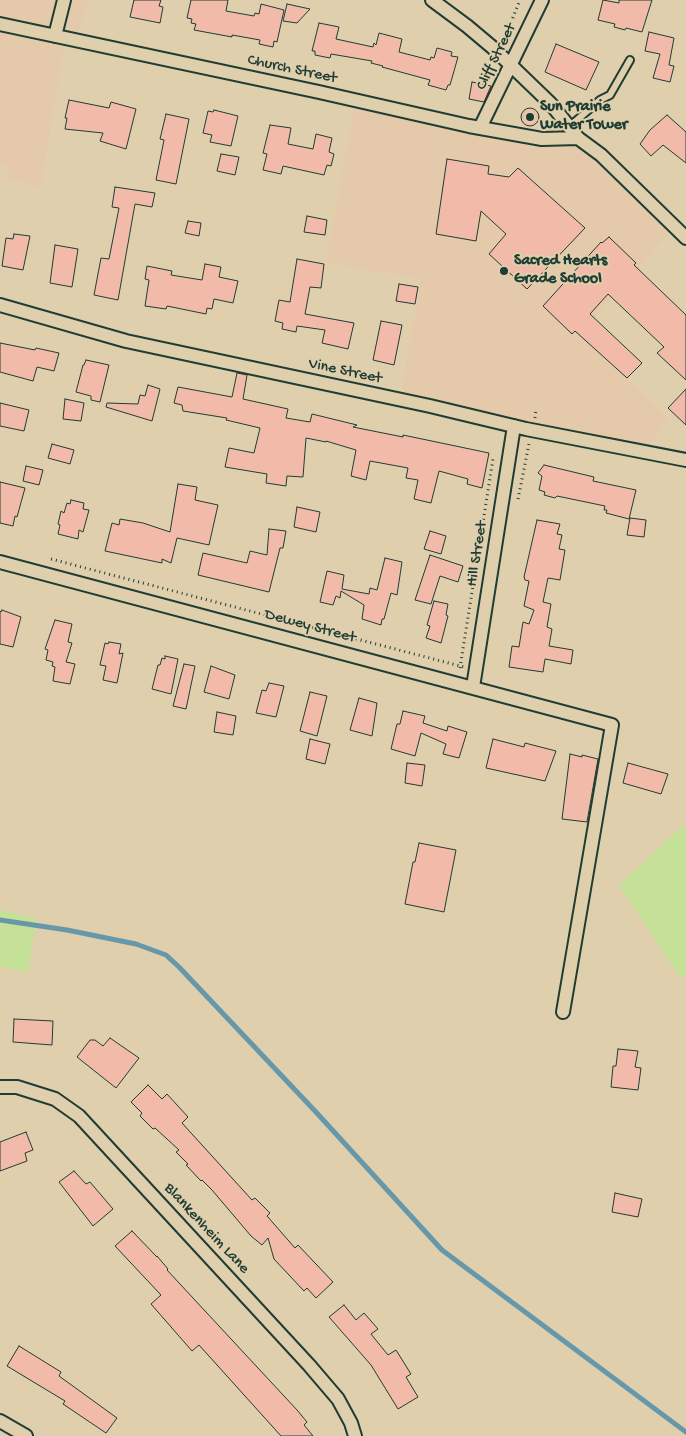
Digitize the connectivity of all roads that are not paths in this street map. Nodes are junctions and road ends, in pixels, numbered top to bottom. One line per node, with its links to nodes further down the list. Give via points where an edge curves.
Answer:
1 (64, 0): 5 (street)
2 (432, 0): 7 (street)
3 (542, 0): 7 (street, Cliff Street)
4 (0, 24): 5 (street, Church Street)
5 (55, 36): 9 (street, Church Street)
6 (630, 60): 8 (lane, via 610,95)
7 (511, 66): 8 (street); 9 (street, Cliff Street)
8 (570, 126): 10 (street)
9 (480, 128): 10 (street, Church Street, via 542,139)
10 (578, 138): 11 (street, via 601,155)
11 (686, 238)
12 (0, 305): 13 (street, Vine Street, via 126,341)
13 (514, 426): 14 (street, Vine Street); 16 (street, Hill Street)
14 (686, 460)
15 (0, 562): 16 (street, Dewey Street)
16 (473, 687): 17 (street, Dewey Street, via 612,724)
17 (563, 1012)
18 (0, 1087): 21 (street, Blankenheim Lane, via 17,1088 54,1099 79,1116 309,1365 338,1399)
19 (0, 1421): 20 (street)
20 (26, 1436)
21 (355, 1436)

